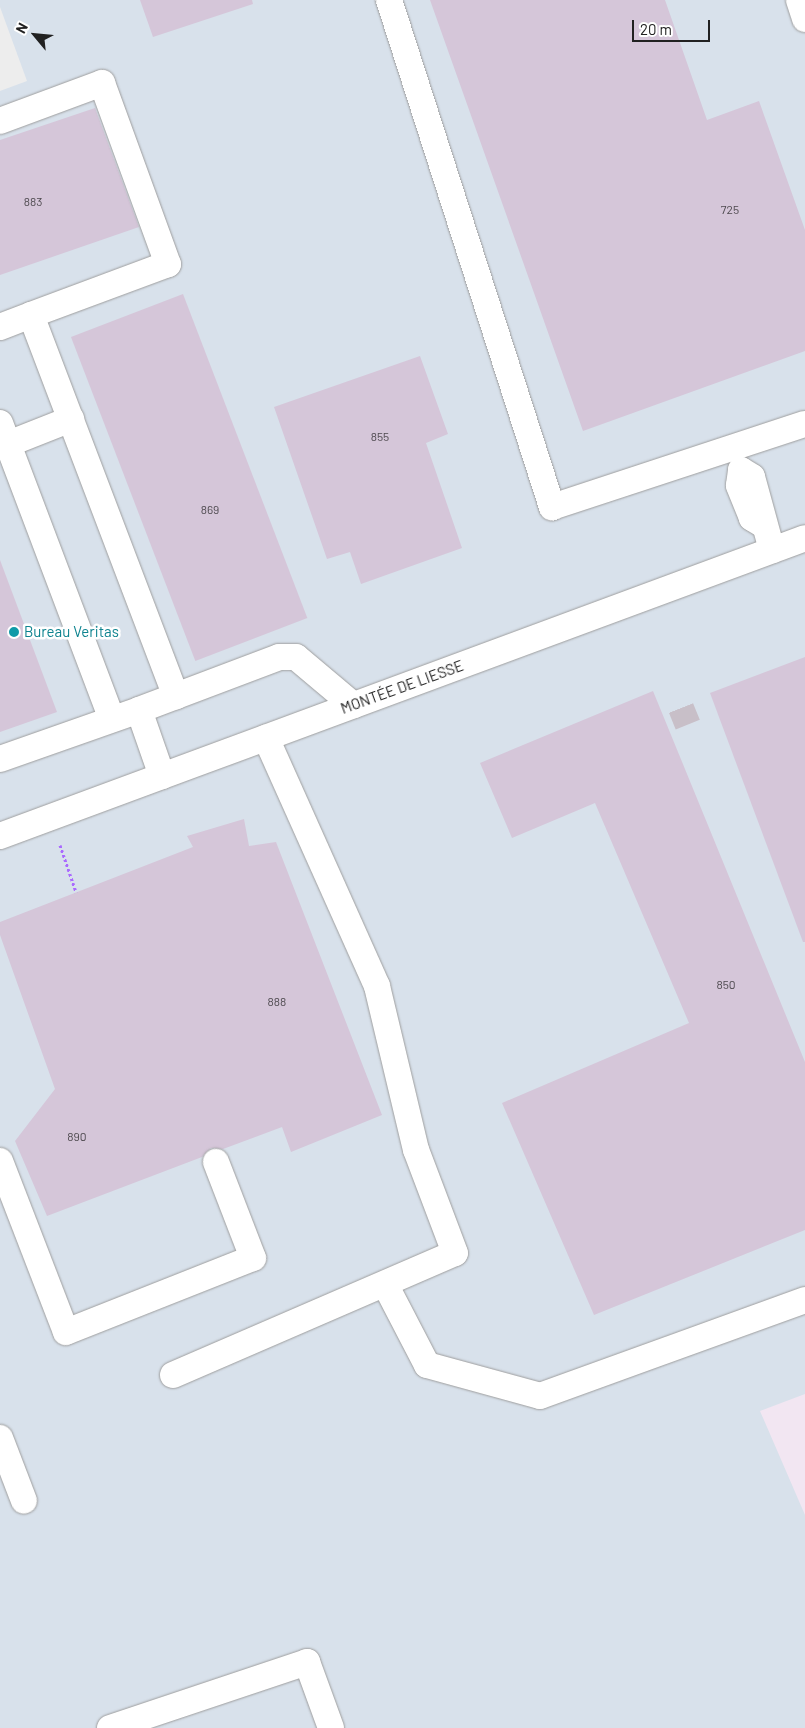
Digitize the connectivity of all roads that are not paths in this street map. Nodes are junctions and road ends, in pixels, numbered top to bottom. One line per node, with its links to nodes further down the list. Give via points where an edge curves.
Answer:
1 (389, 0): 10 (street, via 552,507)
2 (799, 0): 3 (street)
3 (805, 19)
4 (0, 121): 5 (street, via 102,83 168,264)
5 (31, 315): 6 (street); 7 (street)
6 (0, 327)
7 (71, 420): 9 (street); 13 (street)
8 (805, 424): 10 (street)
9 (4, 433): 16 (street)
10 (737, 459): 12 (street, via 752,477 765,516 762,524)
11 (805, 538): 12 (street, MONTÉE DE LIESSE)
12 (772, 550): 14 (street, MONTÉE DE LIESSE)
13 (176, 696): 14 (street, via 279,657 296,657); 15 (street)
14 (353, 705): 17 (street, MONTÉE DE LIESSE)
15 (139, 710): 16 (street); 19 (street)
16 (112, 719): 18 (street)
17 (266, 738): 19 (street, MONTÉE DE LIESSE); 23 (street, via 376,986 416,1150 456,1253)
18 (0, 759)
19 (162, 776): 20 (street, MONTÉE DE LIESSE)
20 (0, 836)
21 (0, 1161): 22 (street, via 66,1332 253,1258)
22 (216, 1162)
23 (385, 1284): 24 (street, via 427,1364 540,1396); 25 (street)
24 (805, 1300)
25 (173, 1375)
26 (0, 1438): 27 (street)
27 (24, 1501)
28 (110, 1728): 29 (street, via 307,1662)
29 (331, 1728)

